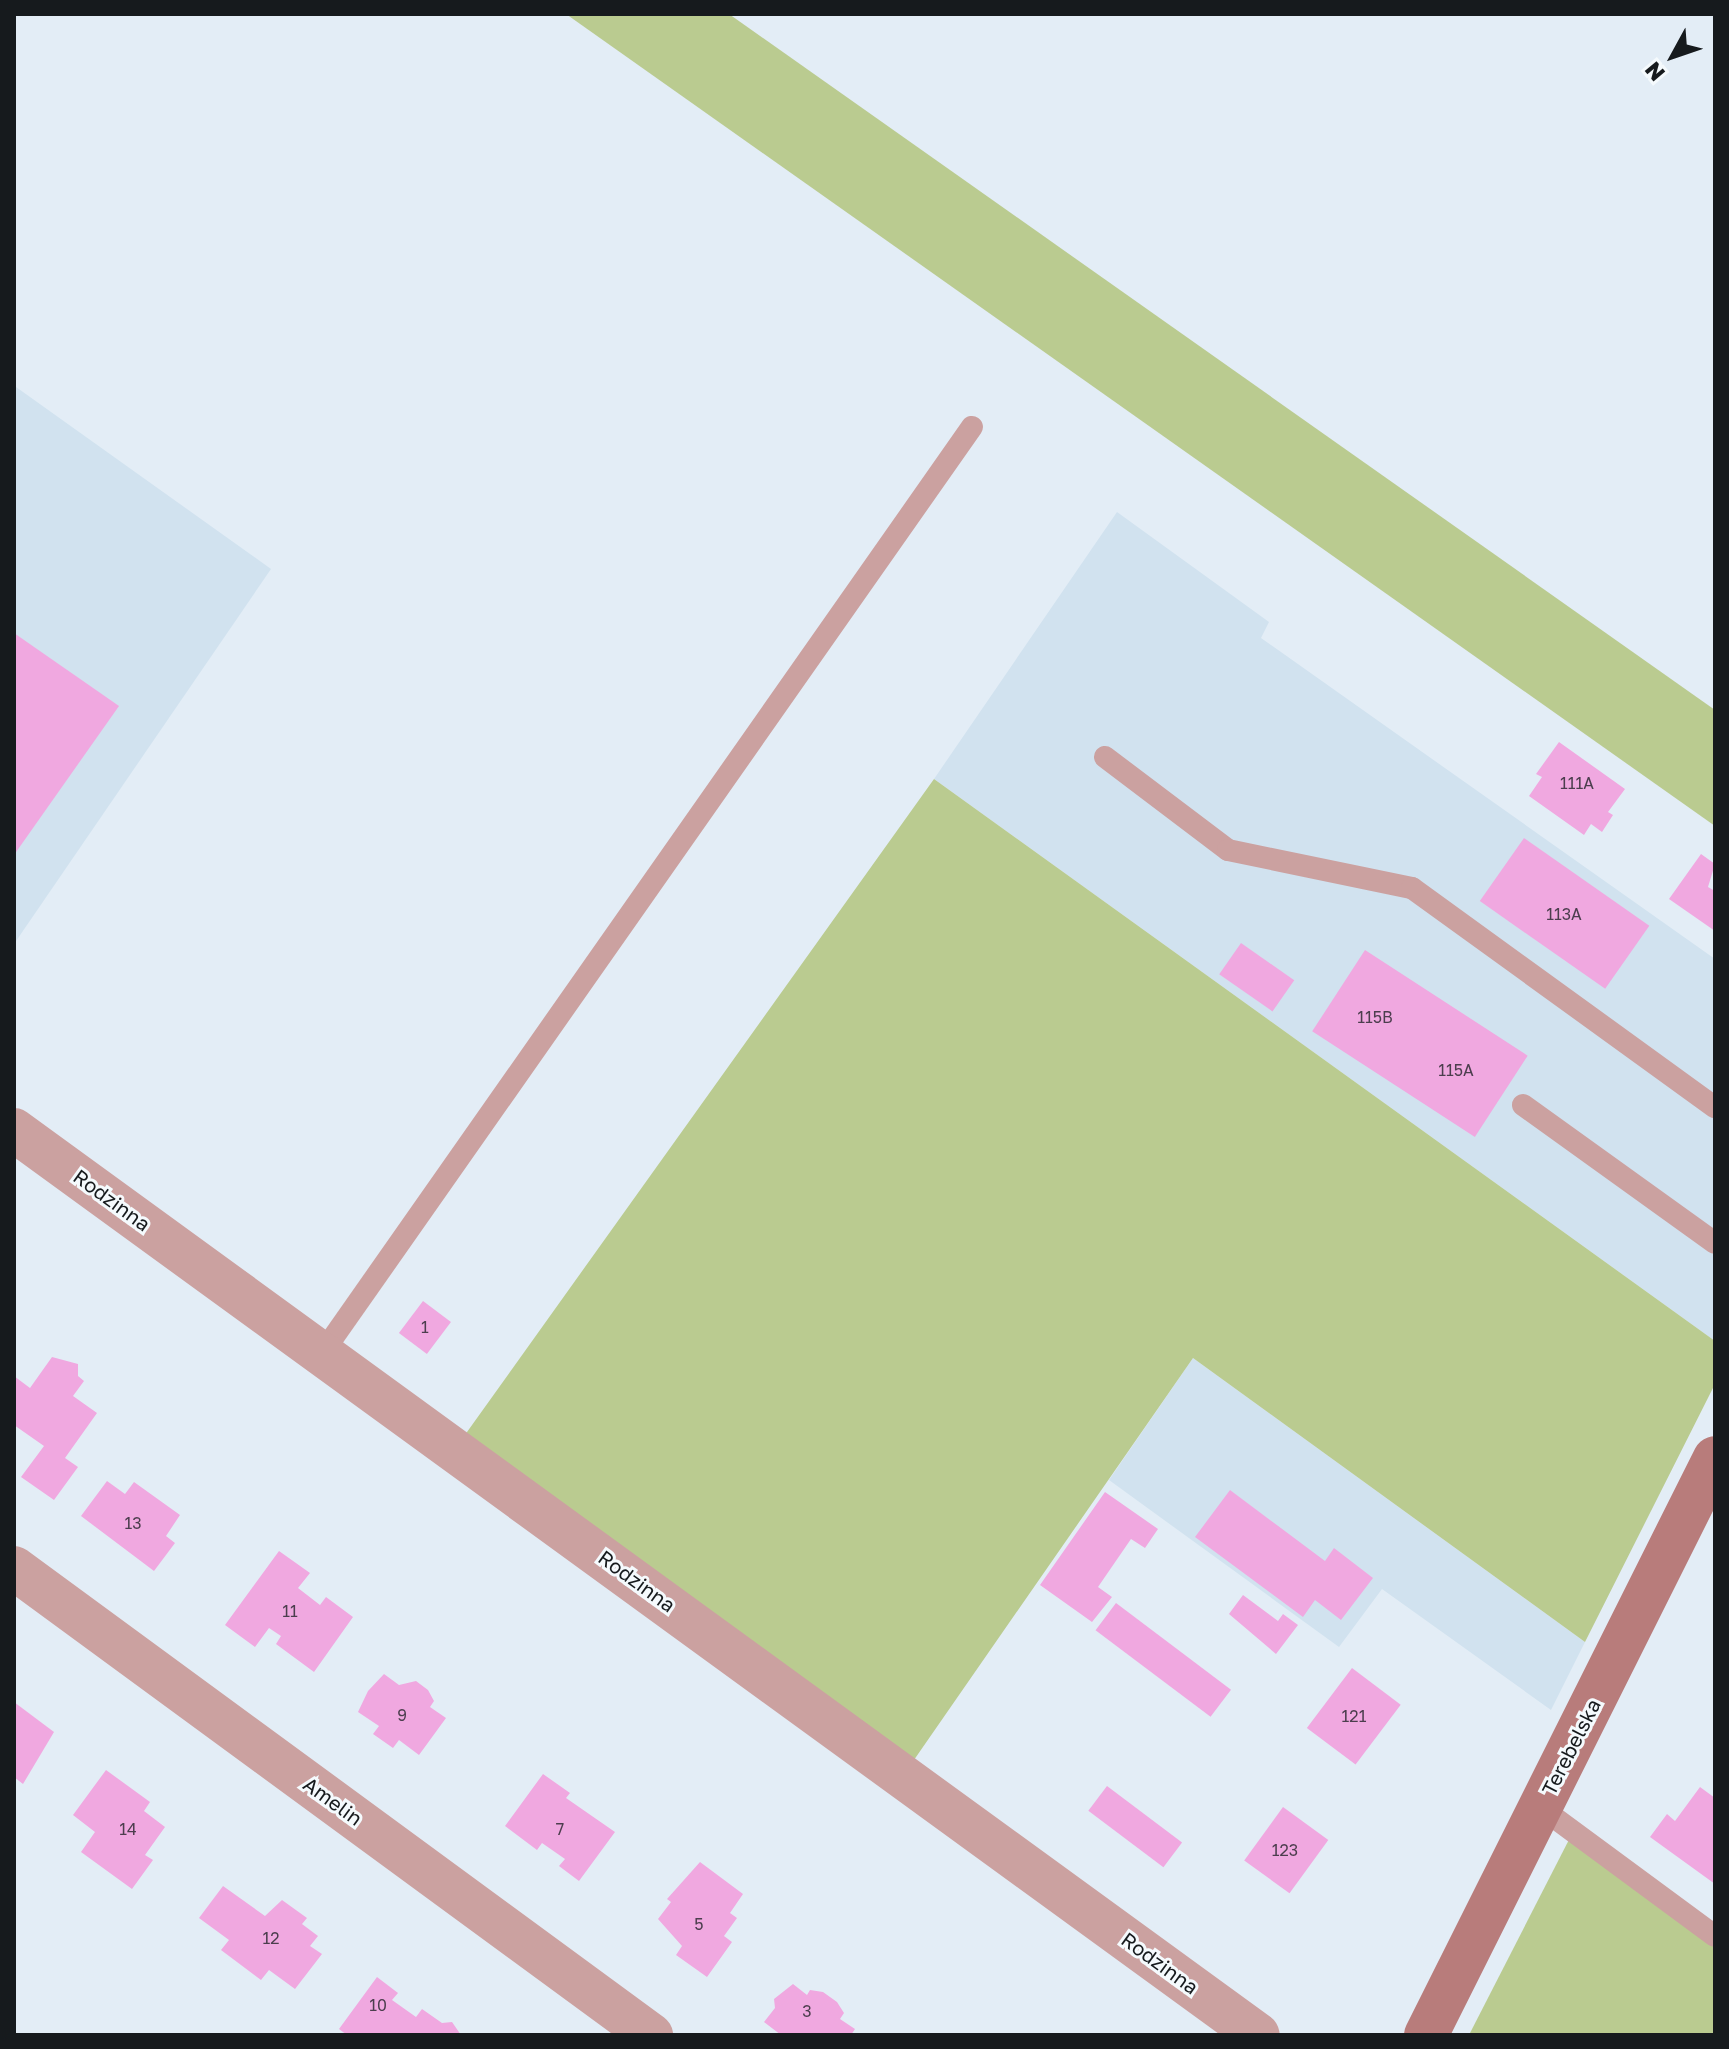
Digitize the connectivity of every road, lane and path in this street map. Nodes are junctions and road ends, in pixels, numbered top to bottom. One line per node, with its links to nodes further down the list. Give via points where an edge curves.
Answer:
1 (972, 427): 7 (lane)
2 (1105, 757): 4 (lane, via 1228,850 1412,888)
3 (1523, 1105): 6 (lane)
4 (1715, 1107)
5 (14, 1130): 7 (street, Rodzinna)
6 (1715, 1243)
7 (323, 1352): 13 (street, Rodzinna)
8 (1715, 1458): 10 (street, Terebelska)
9 (14, 1568): 12 (street, Amelin)
10 (1540, 1807): 11 (lane); 14 (street, Terebelska)
11 (1715, 1936)
12 (651, 2035)
13 (1258, 2035)
14 (1426, 2035)

